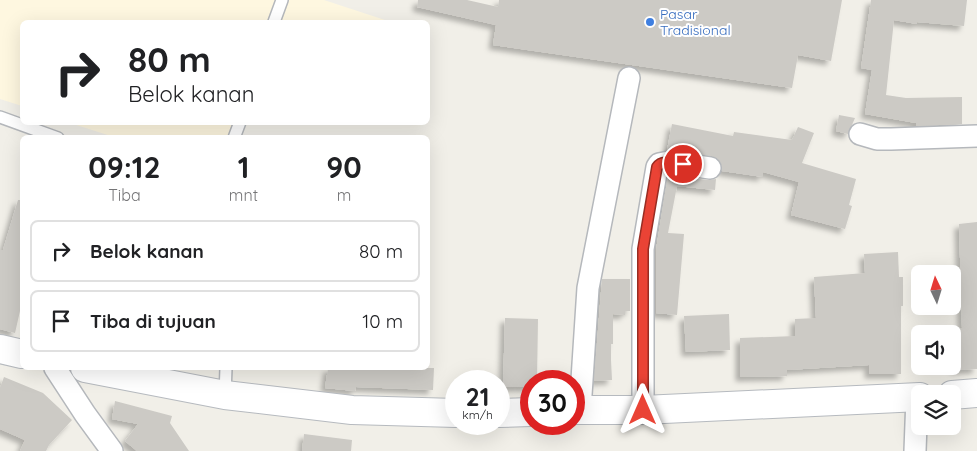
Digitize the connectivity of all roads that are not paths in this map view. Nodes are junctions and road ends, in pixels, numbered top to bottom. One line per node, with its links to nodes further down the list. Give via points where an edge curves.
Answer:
1 (282, 0): 2 (lane)
2 (275, 20)
3 (628, 78): 16 (street, via 588,288)
4 (0, 117): 5 (lane)
5 (20, 124)
6 (22, 125): 8 (lane)
7 (860, 134): 9 (street, via 877,139)
8 (50, 135)
9 (977, 136)
10 (710, 168): 22 (street, via 669,162 657,167 643,249)
11 (0, 349): 12 (main road)
12 (20, 354)
13 (56, 370): 25 (street)
14 (95, 370): 19 (main road)
15 (226, 370): 19 (lane)
16 (581, 370)
17 (977, 393): 18 (main road)
18 (961, 394)
19 (225, 395): 23 (main road, via 352,410)
20 (911, 397): 22 (main road)
21 (585, 410): 22 (main road)
22 (643, 410)
23 (445, 412)
24 (916, 435): 26 (street)
25 (112, 451)
26 (915, 451)

